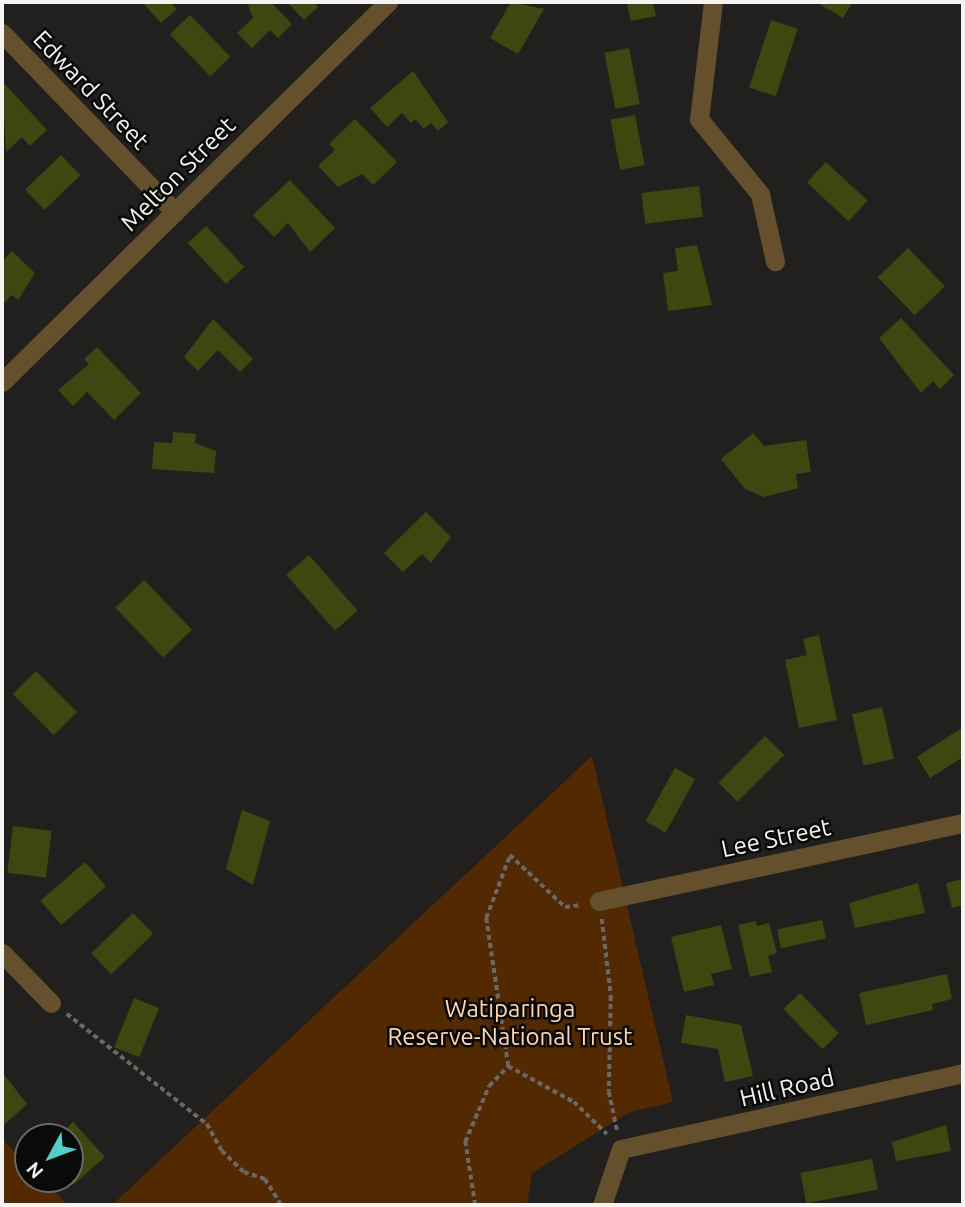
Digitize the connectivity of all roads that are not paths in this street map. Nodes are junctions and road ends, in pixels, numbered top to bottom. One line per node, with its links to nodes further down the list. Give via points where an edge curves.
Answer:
1 (388, 2): 4 (street, Melton Street)
2 (713, 2): 5 (street, via 699,119 760,194)
3 (2, 33): 4 (street, Edward Street)
4 (175, 212): 6 (street, Melton Street)
5 (775, 261)
6 (2, 382)
7 (963, 823): 8 (street, Lee Street)
8 (599, 901)
9 (2, 953): 10 (street)
10 (51, 1003)
11 (963, 1073): 12 (street, Hill Road, via 621,1149)
12 (602, 1205)

